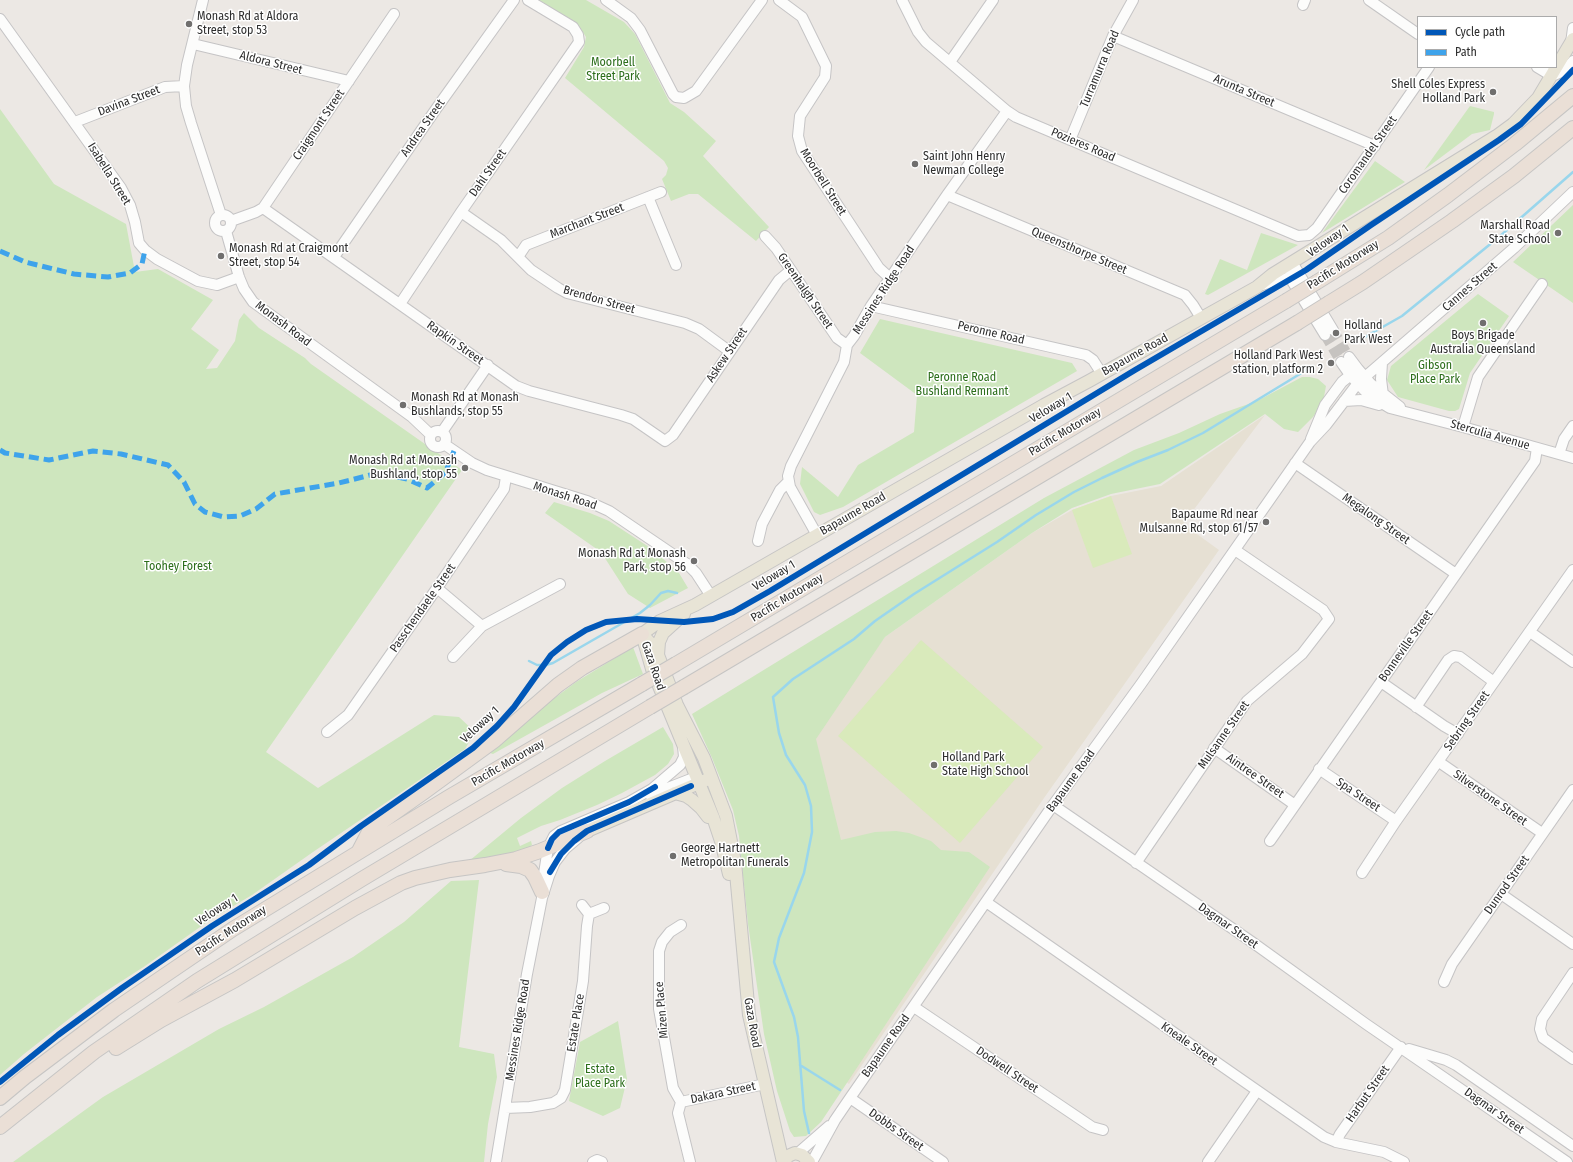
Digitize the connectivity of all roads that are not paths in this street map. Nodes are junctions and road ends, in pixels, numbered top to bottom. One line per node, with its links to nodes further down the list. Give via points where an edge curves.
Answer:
1 (203, 0): 16 (street, Monash Road)
2 (514, 0): 45 (street, Andrea Street)
3 (528, 0): 39 (street, Dahl Street, via 573,27 578,35 578,42)
4 (606, 0): 5 (street, via 631,18 640,30 673,94 684,98 696,91)
5 (762, 0)
6 (778, 0): 52 (street, Moorbell Street, via 802,16 826,66 825,77 800,116 799,144 880,268)
7 (902, 0): 20 (street, Pozieres Road, via 922,37)
8 (993, 0): 20 (street)
9 (1133, 0): 15 (street, Turramurra Road)
10 (1369, 0): 14 (street)
11 (394, 14): 26 (street, Craigmont Street)
12 (0, 19): 30 (street, Isabella Street)
13 (1573, 28): 17 (street)
14 (1417, 33)
15 (1113, 36): 32 (street, Turramurra Road); 33 (street, Arunta Street)
16 (193, 44): 26 (street, Aldora Street); 27 (street, Monash Road)
17 (1570, 44): 18 (street); 21 (main road, Bapaume Road)
18 (1557, 54)
19 (1573, 61): 25 (street, Bapaume Road, via 1564,71)
20 (950, 62): 29 (street, Pozieres Road)
21 (1557, 67)
22 (1428, 68): 33 (street, Coromandel Street)
23 (1539, 68): 25 (street)
24 (1556, 68): 25 (main road, Bapaume Road)
25 (1552, 76): 47 (main road, Bapaume Road, via 1527,111 1508,128)
26 (349, 81): 38 (street, Craigmont Street)
27 (184, 86): 30 (street, Davina Street, via 165,87); 40 (street, Monash Road, via 186,106)
28 (1573, 96): 119 (highway, Pacific Motorway, bridge, via 1442,199 1381,242 1317,282)
29 (1007, 111): 32 (street, Pozieres Road); 36 (street, Messines Ridge Road)
30 (75, 122): 50 (street, Isabella Street, via 127,199 135,222 138,243 145,250 198,281 217,285)
31 (1573, 128): 137 (highway, Pacific Motorway, bridge, via 1514,176 1379,272 244,951 94,1052)
32 (1070, 140): 44 (street, Pozieres Road, via 1292,234)
33 (1374, 146): 44 (street, Coromandel Street, via 1317,228)
34 (661, 192): 37 (street, Marchant Street)
35 (1573, 192): 61 (street, Cannes Street, via 1514,248)
36 (947, 196): 52 (street, Messines Ridge Road); 57 (street, Queensthorpe Street, via 1185,295)
37 (648, 198): 46 (street, Marchant Street, via 526,245); 48 (street)
38 (263, 208): 41 (street); 45 (street, Rapkin Street)
39 (461, 212): 46 (street, Brendon Street, via 501,240); 55 (street, Dahl Street)
40 (221, 215): 41 (street, via 227,216); 42 (street, Monash Road, via 216,219 215,226)
41 (231, 221): 42 (street)
42 (226, 231): 50 (street, Monash Road)
43 (765, 236): 49 (street, Greenhalgh Street)
44 (1303, 236)
45 (334, 257): 55 (street, Rapkin Street)
46 (518, 257): 59 (street, Brendon Street, via 531,270 558,288 685,323 699,329)
47 (1292, 262): 51 (street); 51 (street, via 1329,333); 54 (main road, Bapaume Road)
48 (676, 265)
49 (791, 270): 58 (street, Greenhalgh Street, via 837,338); 59 (street, Askew Street, via 779,280)
50 (239, 277): 72 (street, Monash Road, via 253,302 412,417)
51 (1291, 278): 54 (street, via 1279,279)
52 (891, 279): 56 (street, Messines Ridge Road)
53 (1542, 284): 70 (street, via 1478,377)
54 (1257, 287): 57 (main road, Bapaume Road)
55 (400, 304): 62 (street, Rapkin Street)
56 (871, 306): 58 (street, Messines Ridge Road); 63 (street, Peronne Road, via 1086,355 1093,360)
57 (1201, 318): 63 (main road, Bapaume Road)
58 (847, 345): 81 (street, Messines Ridge Road, via 844,362 790,469)
59 (729, 351): 73 (street, Askew Street, via 672,435)
60 (1345, 360): 64 (street, Sterculia Avenue)
61 (1382, 362): 64 (street, Cannes Street); 65 (street)
62 (488, 365): 71 (street); 73 (street, Rapkin Street, via 516,386 621,414)
63 (1102, 374): 82 (main road, Bapaume Road)
64 (1357, 376): 65 (street, Sterculia Avenue); 66 (street, Bapaume Road); 67 (street, Sterculia Avenue, via 1372,397); 74 (street, Bapaume Road, via 1339,385 1325,405)
65 (1383, 395): 68 (street, Sterculia Avenue)
66 (1344, 401): 67 (street, via 1361,400); 74 (street, Bapaume Road)
67 (1387, 406): 68 (street, Sterculia Avenue)
68 (1407, 412): 70 (street, Sterculia Avenue)
69 (1573, 426): 77 (street)
70 (1463, 427): 76 (street, Sterculia Avenue)
71 (442, 432): 72 (street, via 437,431); 75 (street, via 446,438)
72 (431, 435): 75 (street, Monash Road, via 430,440 434,445 439,447)
73 (665, 441)
74 (1310, 442): 79 (street, Bapaume Road)
75 (444, 444): 80 (street, Monash Road, via 472,463)
76 (1536, 448): 77 (street, Sterculia Avenue); 86 (street, Bonneville Street, via 1534,463)
77 (1559, 454): 78 (street, Sterculia Avenue)
78 (1573, 458)
79 (1296, 463): 84 (street, Bapaume Road); 86 (street, Megalong Street)
80 (506, 477): 88 (street, Passchendaele Street, via 504,490); 89 (street, Monash Road, via 587,501 609,511 687,564)
81 (788, 482): 82 (street); 83 (street, Messines Ridge Road, via 780,490 762,524)
82 (817, 535): 89 (main road, Bapaume Road)
83 (758, 541)
84 (1235, 550): 103 (street, Mulsanne Street, via 1324,610 1329,618 1302,654 1249,699); 111 (street, Bapaume Road)
85 (1573, 570): 92 (street, Sebring Street)
86 (1456, 574): 97 (street, Bonneville Street)
87 (560, 584): 91 (street)
88 (437, 588): 91 (street); 100 (street, Passchendaele Street, via 348,715)
89 (711, 596): 90 (main road, Bapaume Road)
90 (695, 605): 93 (main road, Bapaume Road, via 660,621); 94 (main road, Bapaume Road, via 664,633 659,642)
91 (482, 626): 95 (street)
92 (1530, 632): 96 (street); 98 (street, Sebring Street)
93 (642, 634): 94 (main road, Gaza Road); 102 (main road, Gaza Road, via 652,669); 119 (highway, via 582,668 558,685 495,740 370,830)
94 (658, 654): 106 (main road, Gaza Road, via 677,705)
95 (453, 657)
96 (1573, 662)
97 (1381, 682): 99 (street); 105 (street, Bonneville Street)
98 (1494, 682): 99 (street, via 1460,657 1454,656 1448,660); 101 (street, Sebring Street)
99 (1416, 707): 101 (street)
100 (327, 732)
101 (1458, 734): 104 (street, Sebring Street)
102 (683, 744): 107 (main road, Gaza Road); 110 (street, via 684,755 679,766 652,789)
103 (1214, 748): 112 (street, Aintree Street); 121 (street, Mulsanne Street)
104 (1439, 762): 113 (street, Sebring Street); 116 (street, Silverstone Street)
105 (1319, 769): 112 (street, Bonneville Street); 113 (street, Spa Street)
106 (711, 775): 107 (main road, Messines Ridge Road); 129 (main road, Gaza Road, via 731,835)
107 (698, 780): 109 (main road, Messines Ridge Road); 110 (street); 114 (main road, Gaza Road)
108 (1573, 790): 116 (street, Dunrod Street)
109 (675, 793): 114 (main road, via 686,796 699,805); 115 (main road, Messines Ridge Road)
110 (630, 802): 118 (street, Messines Ridge Road, via 559,832 550,841)
111 (1053, 805): 121 (street, Dagmar Street); 125 (street, Bapaume Road)
112 (1295, 805): 117 (street, Bonneville Street)
113 (1396, 821): 122 (street, Sebring Street)
114 (717, 829): 129 (main road, Gaza Road)
115 (588, 831): 118 (highway); 124 (street, Messines Ridge Road, via 569,845 558,858)
116 (1542, 833): 123 (street, Dunrod Street)
117 (1270, 842)
118 (548, 848): 120 (highway); 124 (street, Messines Ridge Road)
119 (359, 852): 140 (highway, Pacific Motorway, via 160,977 81,1034)
120 (497, 863): 124 (highway, via 527,868 534,875); 137 (highway, via 415,878 389,889 236,980 148,1028 89,1066)
121 (1136, 863): 135 (street, Dagmar Street)
122 (1362, 873)
123 (1501, 894): 131 (street); 133 (street, Dunrod Street, via 1452,964)
124 (542, 895): 143 (street, Messines Ridge Road)
125 (986, 902): 134 (street, Bapaume Road); 139 (street, Kneale Street)
126 (582, 905): 128 (street)
127 (604, 908): 128 (street)
128 (589, 914): 143 (street, Estate Place, via 583,981 566,1090 561,1098 553,1103)
129 (739, 916): 138 (main road, Gaza Road, via 749,1015)
130 (682, 925): 142 (street, Mizen Place, via 670,932 659,951 659,1009 673,1088)
131 (1573, 944)
132 (1573, 973): 136 (street, via 1542,1019 1540,1029 1543,1038)
133 (1444, 982)
134 (914, 1007): 141 (street, Bapaume Road); 147 (street, Dodwell Street, via 1092,1127)
135 (1401, 1047): 148 (street, Harbut Street); 149 (street, Dagmar Street, via 1452,1063); 161 (street, Dagmar Street)
136 (1573, 1059)
137 (72, 1071): 145 (highway, Pacific Motorway)
138 (765, 1084): 142 (street, Dakara Street); 146 (main road, Gaza Road)
139 (1257, 1091): 148 (street, Kneale Street, via 1324,1138); 160 (street)
140 (0, 1098)
141 (850, 1098): 144 (street, Bapaume Road); 159 (street, Dobbs Street)
142 (681, 1102): 155 (street, via 678,1113)
143 (505, 1108): 152 (street, Messines Ridge Road)
144 (835, 1120): 150 (street, Bapaume Road); 158 (street, Bapaume Road)
145 (0, 1127)
146 (776, 1128): 150 (main road, Gaza Road); 156 (main road, Gaza Road)
147 (1103, 1130)
148 (1336, 1142): 151 (street, Kneale Street, via 1384,1152)
149 (1573, 1146)
150 (797, 1153): 156 (main road, via 788,1156); 157 (main road, Gaza Road)
151 (1401, 1161)
152 (496, 1162)
153 (592, 1162): 154 (street)
154 (602, 1162)
155 (690, 1162)
156 (784, 1162)
157 (808, 1162)
158 (812, 1162)
159 (943, 1162)
160 (1208, 1162)
161 (1567, 1162)

